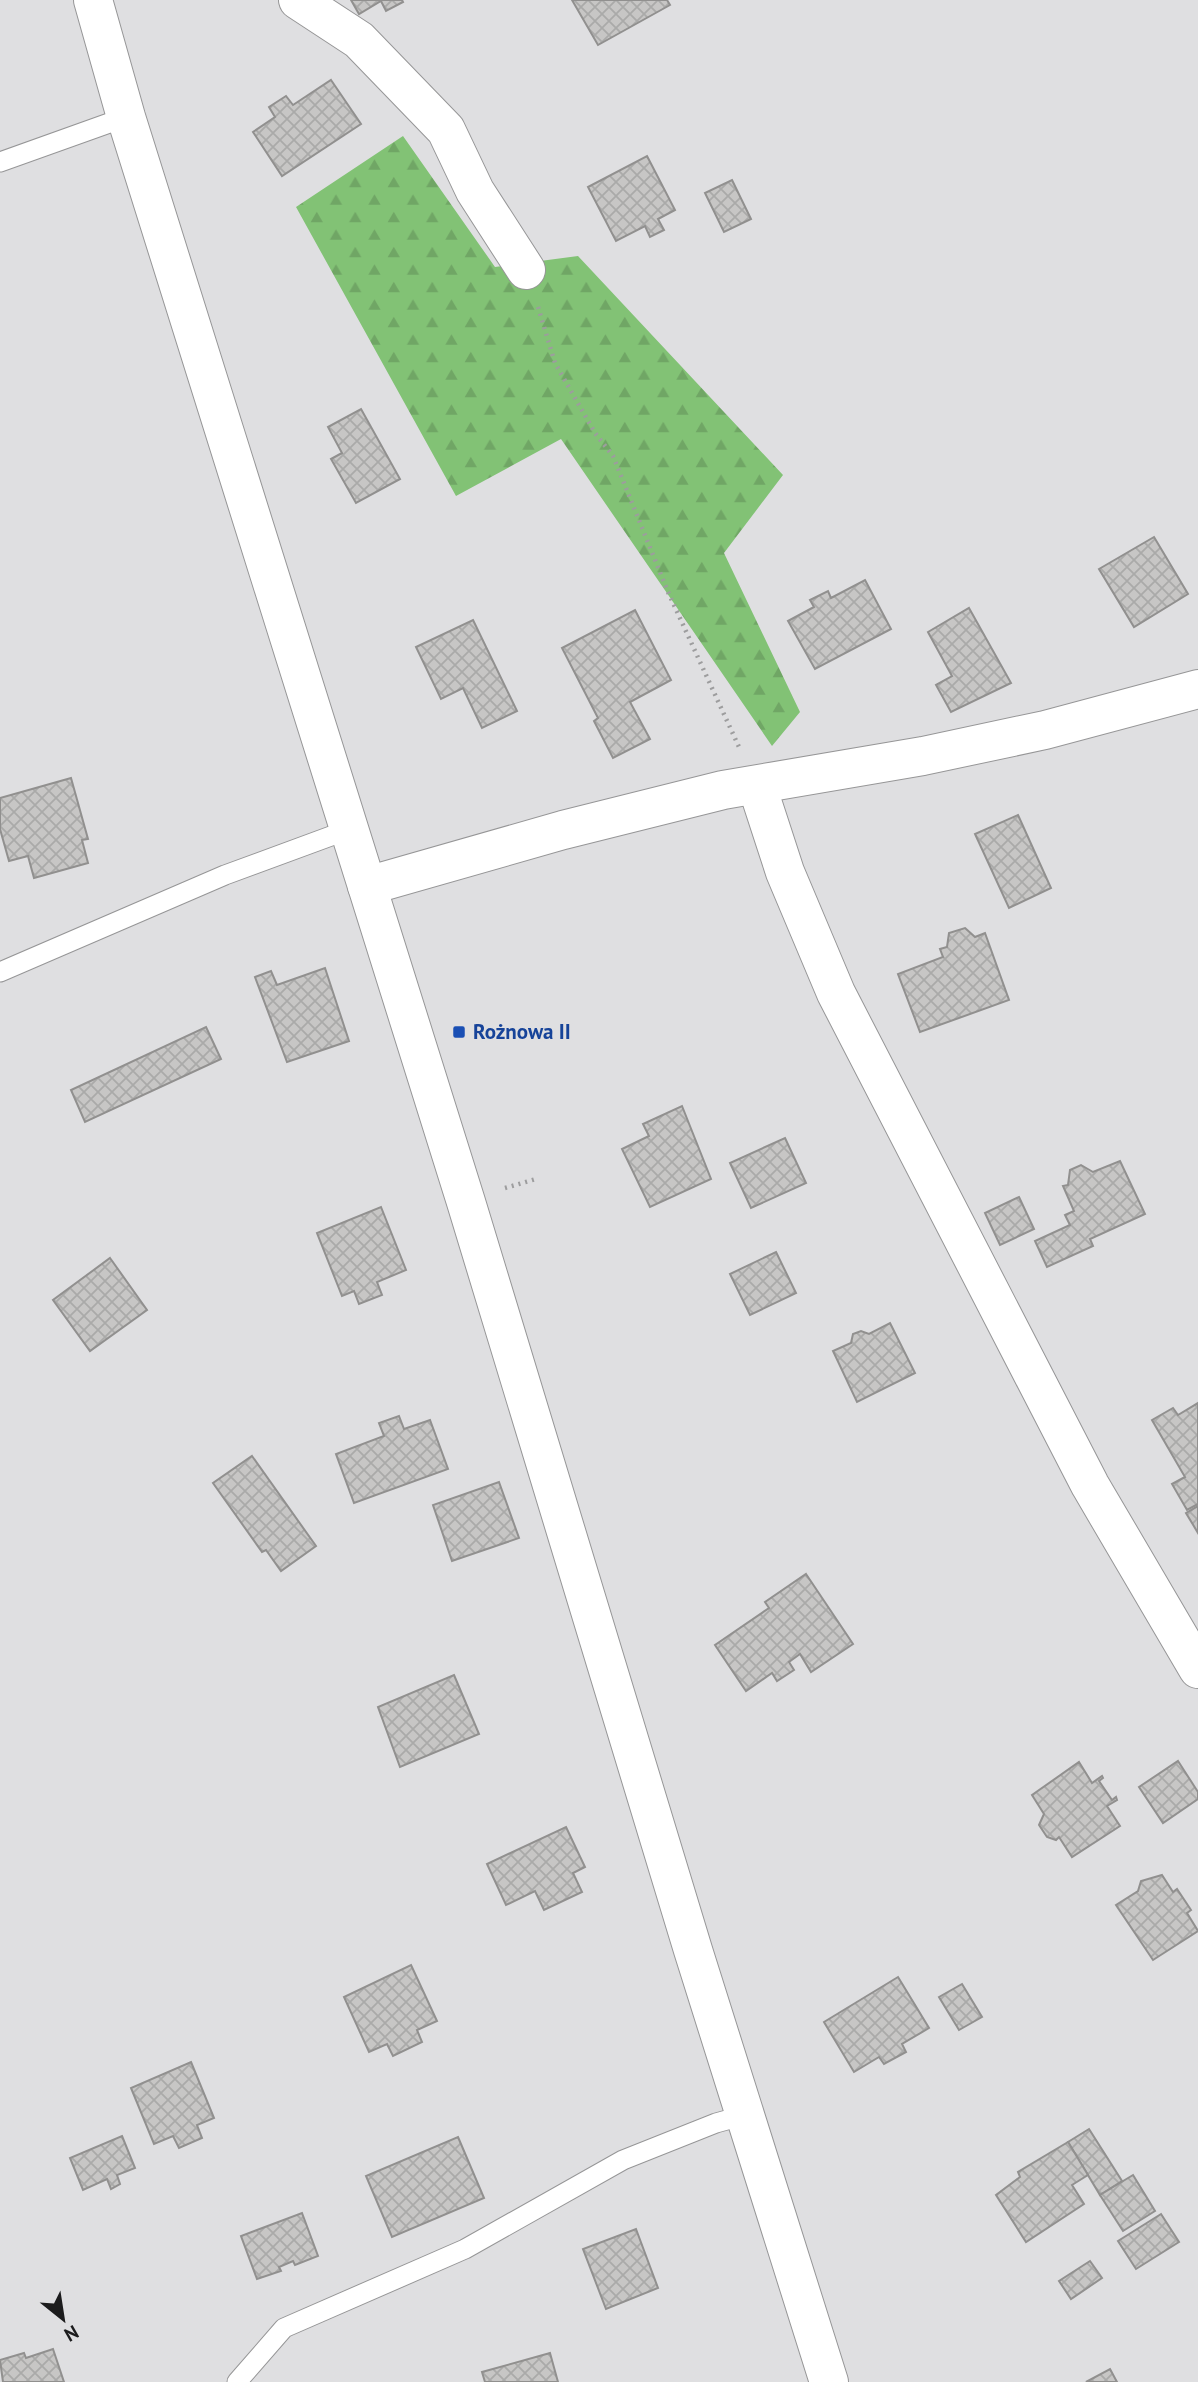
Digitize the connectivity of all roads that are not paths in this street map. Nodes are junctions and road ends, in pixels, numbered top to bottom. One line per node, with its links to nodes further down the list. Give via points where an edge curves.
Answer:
1 (93, 0): 3 (main road)
2 (298, 0): 5 (main road, via 359,40 446,130 475,191)
3 (126, 117): 4 (lane); 8 (main road)
4 (0, 162)
5 (526, 270)
6 (1198, 689): 7 (main road, via 1045,730)
7 (757, 786): 9 (main road, via 723,790 563,830); 11 (main road, via 785,872 836,993 1090,1485)
8 (350, 829): 9 (main road); 10 (lane, via 225,875)
9 (368, 886): 12 (main road)
10 (0, 972)
11 (1198, 1669)
12 (745, 2115): 13 (lane, via 623,2160 466,2249 284,2328); 14 (main road)
13 (237, 2382)
14 (829, 2382)

